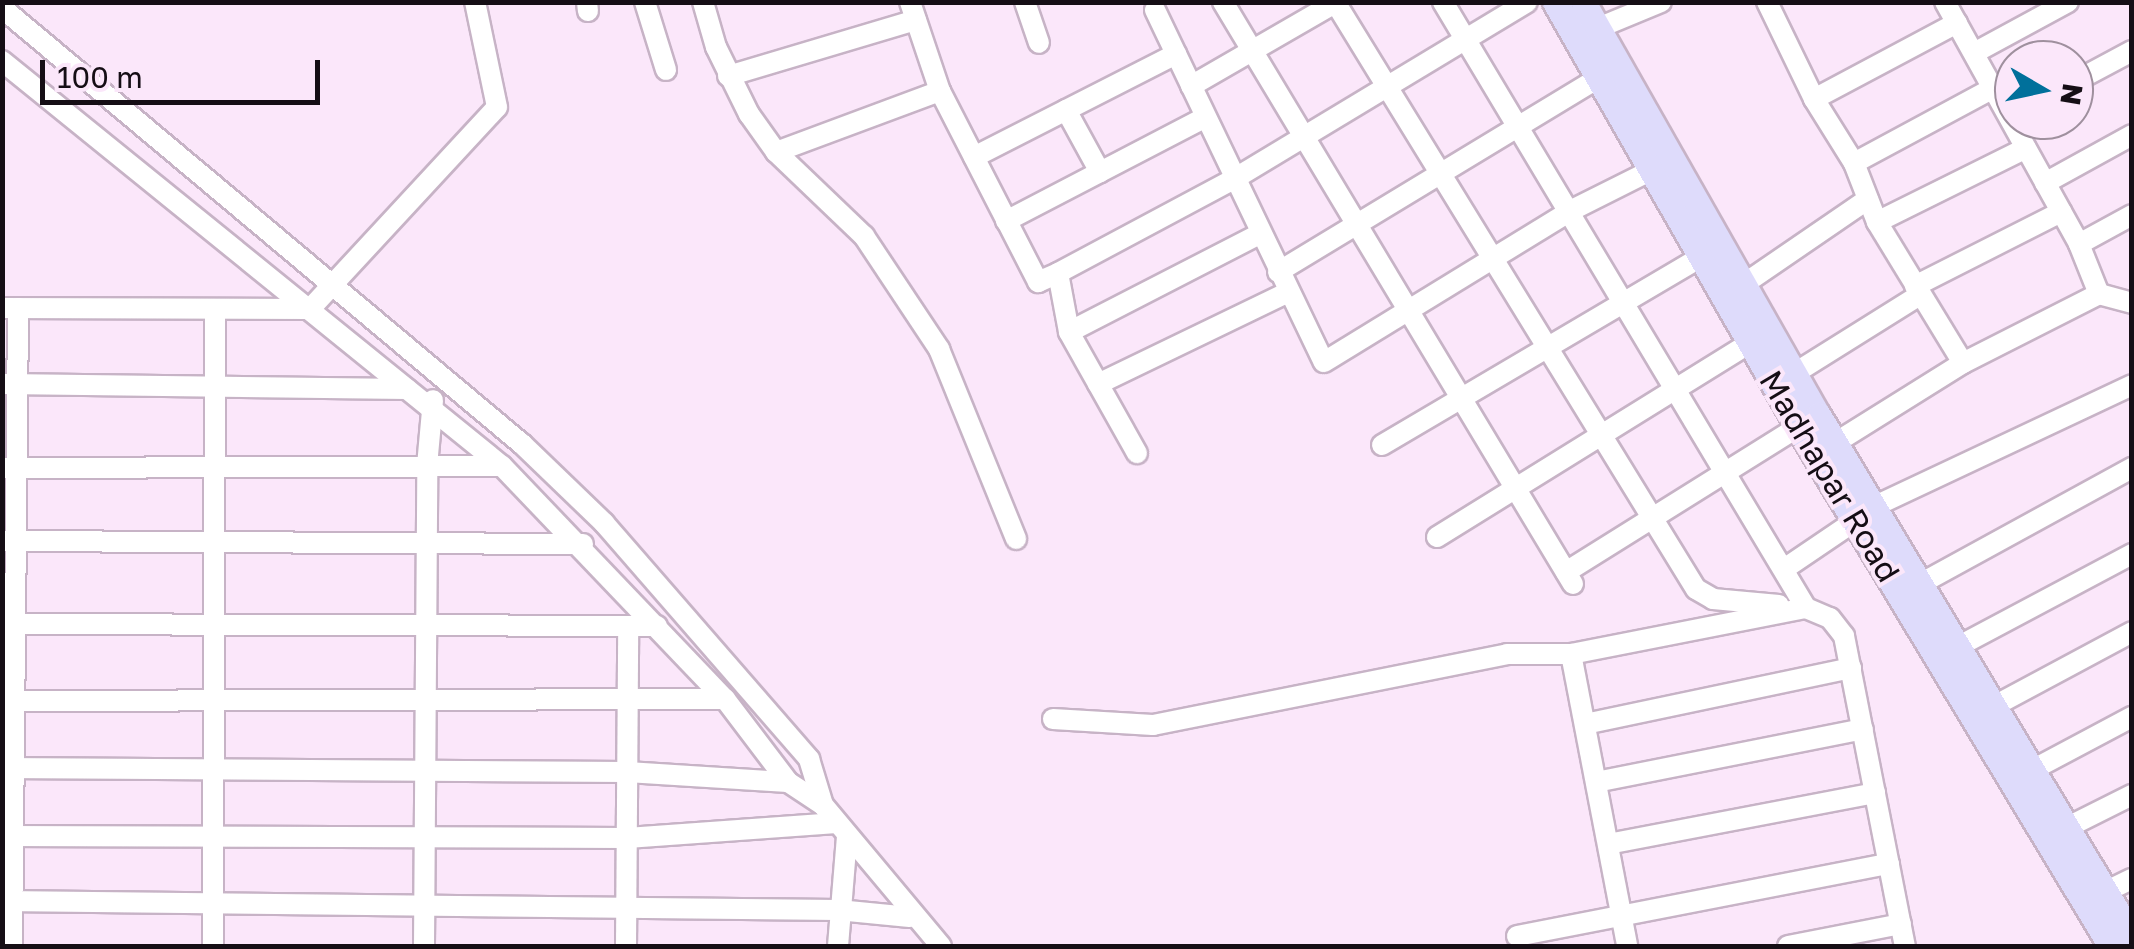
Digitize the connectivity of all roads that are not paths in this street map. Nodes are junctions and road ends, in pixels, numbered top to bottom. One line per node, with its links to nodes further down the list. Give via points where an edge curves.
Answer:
1 (476, 2): 68 (street, via 497,107)
2 (645, 2): 30 (street)
3 (727, 2): 15 (street)
4 (1025, 2): 24 (street)
5 (1223, 2): 26 (street)
6 (1443, 2): 23 (street)
7 (1527, 2): 23 (street)
8 (1555, 2): 33 (main road, Madhapar Road)
9 (1582, 2): 21 (main road, Madhapar Road)
10 (1661, 2): 21 (street)
11 (1768, 2): 38 (street)
12 (1946, 2): 19 (street)
13 (2068, 2): 27 (street)
14 (1335, 3): 26 (street); 35 (street)
15 (704, 6): 32 (street)
16 (2, 8): 20 (street)
17 (1155, 10): 28 (street)
18 (913, 11): 32 (street); 37 (street)
19 (1957, 23): 27 (street); 38 (street)
20 (24, 26): 22 (street); 68 (street)
21 (1598, 28): 67 (main road, Madhapar Road)
22 (2, 32)
23 (1466, 39): 35 (street); 41 (street)
24 (1039, 42)
25 (2132, 51): 31 (street)
26 (1253, 52): 34 (street); 43 (street)
27 (1974, 53): 36 (street)
28 (1176, 54): 34 (street); 39 (street)
29 (2, 62): 75 (street)
30 (666, 70)
31 (2094, 71)
32 (728, 76): 46 (street)
33 (1598, 78): 41 (street); 49 (main road, Madhapar Road)
34 (1191, 86): 40 (street)
35 (1387, 87): 43 (street); 51 (street)
36 (1993, 88): 48 (street)
37 (940, 91): 46 (street); 47 (street)
38 (1814, 99): 48 (street)
39 (1066, 110): 47 (street); 50 (street)
40 (1206, 117): 50 (street); 52 (street)
41 (1520, 122): 51 (street); 55 (street)
42 (2132, 135): 53 (street)
43 (1303, 136): 52 (street); 60 (street)
44 (2022, 140): 45 (street)
45 (2026, 148): 53 (street); 59 (street)
46 (776, 152): 107 (street, via 864,236 939,349)
47 (974, 157): 58 (street)
48 (1854, 163): 54 (street)
49 (1650, 171): 55 (street); 63 (main road, Madhapar Road)
50 (1100, 172): 58 (street)
51 (1438, 174): 60 (street); 64 (street)
52 (1234, 179): 61 (street); 66 (street)
53 (2045, 183): 56 (street)
54 (1868, 199): 59 (street); 67 (street)
55 (1570, 211): 64 (street); 72 (street)
56 (2061, 212): 62 (street); 69 (street)
57 (2132, 215): 62 (street)
58 (1006, 221): 66 (street, via 1038,282)
59 (1878, 222): 69 (street)
60 (1356, 224): 65 (street); 77 (street)
61 (1260, 234): 65 (street); 78 (street)
62 (2079, 244): 71 (street)
63 (1700, 258): 72 (street); 79 (main road, Madhapar Road)
64 (1492, 260): 77 (street); 80 (street)
65 (1278, 272): 70 (street)
66 (1058, 273): 78 (street)
67 (1744, 284): 82 (main road, Madhapar Road)
68 (332, 286): 75 (street); 83 (street)
69 (1917, 290): 81 (street); 82 (street)
70 (1288, 292): 77 (street, via 1324,362); 85 (street)
71 (2099, 294): 73 (street); 81 (street)
72 (1624, 300): 80 (street); 88 (street)
73 (2132, 304)
74 (10, 308): 76 (street); 84 (street)
75 (310, 309): 76 (street); 89 (street)
76 (215, 311): 87 (street)
77 (1410, 314): 90 (street)
78 (1069, 332): 85 (street)
79 (1750, 343): 88 (street); 92 (main road, Madhapar Road)
80 (1546, 348): 90 (street); 93 (street)
81 (1962, 364): 94 (street)
82 (1795, 373): 94 (main road, Madhapar Road)
83 (448, 382): 91 (street); 144 (street, via 522,444 680,606 809,759)
84 (9, 384): 87 (street); 100 (street)
85 (1098, 384): 96 (street)
86 (2132, 385): 104 (street)
87 (215, 386): 89 (street); 99 (street)
88 (1677, 388): 93 (street); 102 (street)
89 (407, 389): 91 (street)
90 (1462, 398): 95 (street); 103 (street)
91 (429, 405): 97 (street); 98 (street)
92 (1798, 427): 102 (street); 104 (main road, Madhapar Road)
93 (1600, 434): 103 (street); 105 (street)
94 (1835, 443): 104 (main road, Madhapar Road)
95 (1382, 444)
96 (1137, 452)
97 (427, 466): 98 (street); 99 (street); 109 (street)
98 (502, 466): 110 (street)
99 (214, 467): 100 (street); 111 (street)
100 (9, 468): 108 (street)
101 (2132, 468): 114 (street)
102 (1729, 474): 105 (street); 113 (street)
103 (1514, 486): 105 (street, via 1570,578); 106 (street)
104 (1864, 514): 113 (street); 114 (main road, Madhapar Road); 173 (main road, Madhapar Road)
105 (1654, 522): 115 (street, via 1696,588 1713,599)
106 (1437, 536)
107 (1016, 539)
108 (9, 541): 111 (street); 116 (street)
109 (426, 543): 110 (street); 111 (street); 117 (street)
110 (583, 544): 119 (street)
111 (214, 545): 120 (street)
112 (2132, 554): 122 (street)
113 (1787, 567): 115 (street)
114 (1920, 584): 122 (main road, Madhapar Road)
115 (1806, 608): 123 (street); 124 (street, via 1830,618 1844,636)
116 (8, 624): 120 (street); 128 (street)
117 (426, 625): 118 (street); 120 (street); 126 (street)
118 (628, 626): 119 (street); 127 (street)
119 (657, 626): 125 (street)
120 (214, 628): 129 (street)
121 (2132, 632): 130 (street)
122 (1958, 646): 130 (main road, Madhapar Road)
123 (1571, 654): 131 (street, via 1507,654 1153,725); 133 (street)
124 (1851, 668): 133 (street); 134 (street)
125 (725, 699): 127 (street); 140 (street)
126 (426, 700): 127 (street); 129 (street); 137 (street)
127 (628, 700): 138 (street)
128 (8, 701): 129 (street); 135 (street)
129 (214, 704): 139 (street)
130 (1996, 705): 136 (main road, Madhapar Road)
131 (1054, 718)
132 (2132, 718): 136 (street)
133 (1584, 724): 141 (street)
134 (1863, 729): 141 (street); 142 (street)
135 (8, 768): 139 (street); 147 (street)
136 (2034, 768): 145 (main road, Madhapar Road)
137 (425, 771): 138 (street); 139 (street); 148 (street)
138 (627, 772): 140 (street); 149 (street)
139 (213, 773): 150 (street)
140 (788, 782): 144 (street)
141 (1596, 782): 151 (street)
142 (1875, 793): 151 (street); 152 (street)
143 (2132, 795): 145 (street)
144 (823, 806): 146 (street)
145 (2068, 827): 153 (main road, Madhapar Road)
146 (842, 830): 149 (street); 158 (street); 160 (street)
147 (8, 836): 150 (street); 154 (street)
148 (425, 837): 149 (street); 150 (street); 156 (street)
149 (627, 838): 157 (street)
150 (213, 840): 155 (street)
151 (1608, 844): 159 (street)
152 (1889, 864): 159 (street); 161 (street)
153 (2120, 884): 163 (main road, Madhapar Road)
154 (7, 901): 155 (street); 164 (street)
155 (213, 906): 156 (street); 165 (street)
156 (424, 906): 157 (street); 166 (street)
157 (626, 908): 158 (street); 167 (street)
158 (838, 910): 160 (street); 168 (street)
159 (1621, 915): 162 (street); 170 (street)
160 (910, 918): 169 (street)
161 (1901, 924): 171 (street); 172 (street)
162 (1517, 936)
163 (2132, 936)
164 (12, 946)
165 (213, 946)
166 (424, 946)
167 (626, 946)
168 (838, 946)
169 (940, 946)
170 (1628, 946)
171 (1788, 946)
172 (1906, 946)
173 (2111, 946)

